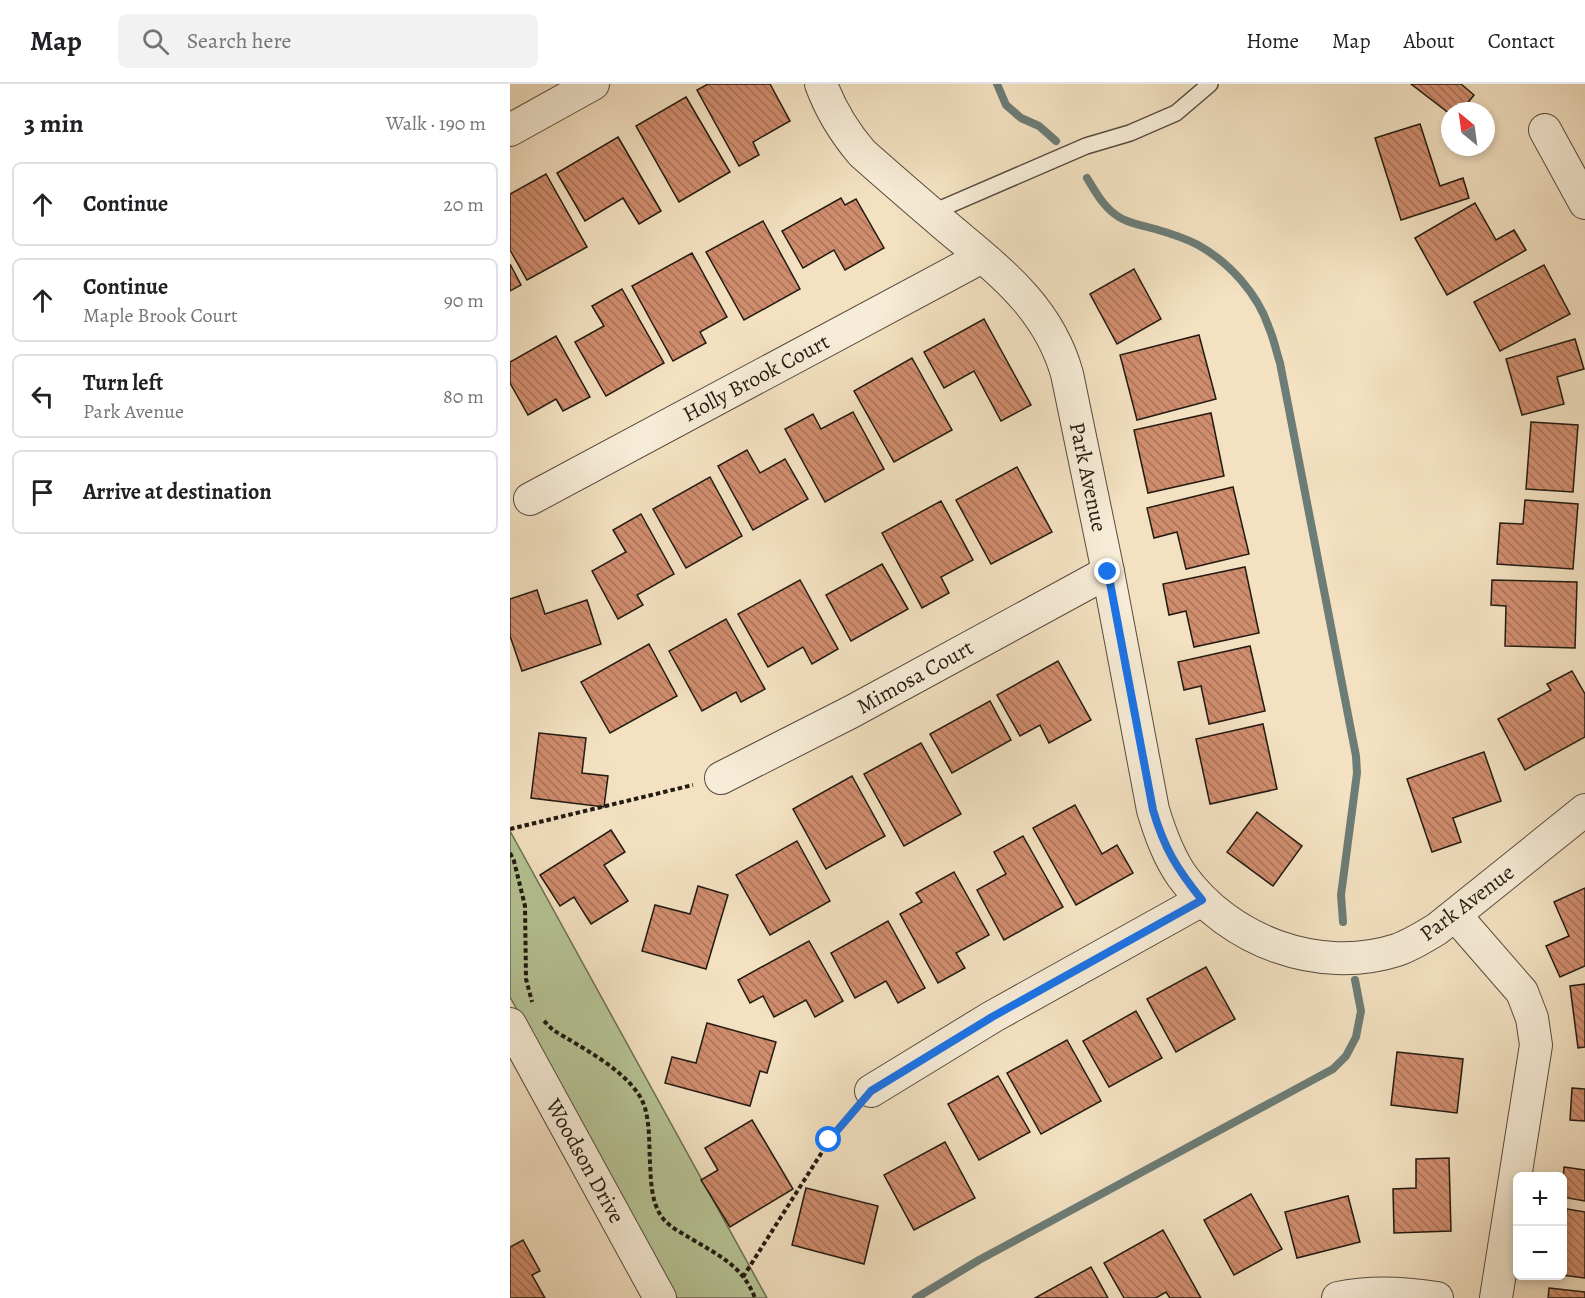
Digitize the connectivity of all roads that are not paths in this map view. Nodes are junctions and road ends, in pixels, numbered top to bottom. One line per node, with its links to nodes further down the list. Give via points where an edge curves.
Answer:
1 (593, 84): 4 (street)
2 (821, 84): 7 (street, Park Avenue, via 835,117 857,147)
3 (1210, 84): 7 (lane, via 1176,113 1086,146)
4 (510, 130)
5 (1545, 130): 6 (street)
6 (1585, 203)
7 (931, 213): 8 (street, Park Avenue)
8 (982, 257): 9 (street, Holly Brook Court); 10 (street, Park Avenue, via 1026,297 1053,336 1062,357)
9 (530, 499)
10 (1108, 572): 11 (street, Mimosa Court); 13 (street, Park Avenue, via 1153,810 1170,856)
11 (721, 778)
12 (1585, 810): 14 (street, Park Avenue)
13 (1202, 900): 14 (street, Park Avenue, via 1255,938 1283,949 1340,958 1396,950 1418,941); 16 (street, via 992,1017)
14 (1455, 915): 20 (street, via 1522,992 1532,1018 1536,1045)
15 (528, 1016): 17 (street, Woodson Drive)
16 (871, 1091)
17 (660, 1298)
18 (1338, 1298): 19 (street, via 1357,1294)
19 (1437, 1298)
20 (1496, 1298)

